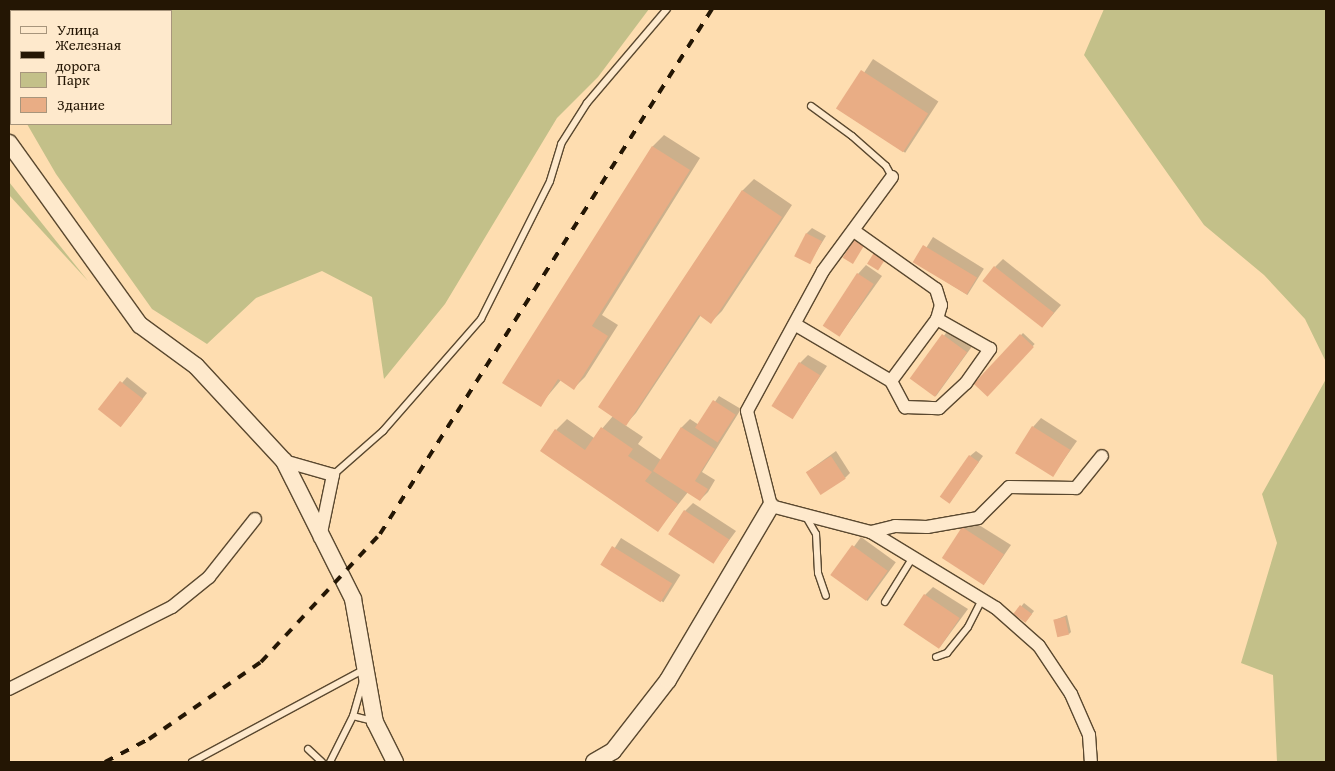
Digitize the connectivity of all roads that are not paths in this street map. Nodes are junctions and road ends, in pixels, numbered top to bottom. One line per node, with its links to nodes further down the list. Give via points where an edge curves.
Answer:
1 (667, 9): 11 (lane, via 587,104 561,144 550,181 481,319 384,432)
2 (811, 106): 4 (lane, via 852,136 886,166)
3 (9, 143): 10 (street, via 140,324 196,366)
4 (892, 177): 5 (street)
5 (854, 232): 6 (street, via 936,289 941,305); 7 (street, via 823,271)
6 (937, 319): 8 (street); 8 (street, via 990,349 966,384 938,408 905,407)
7 (796, 325): 8 (street); 12 (street, via 746,411)
8 (891, 381)
9 (1102, 456): 15 (street, via 1076,488 1009,487 978,518 927,527 895,526)
10 (284, 460): 11 (street); 16 (street)
11 (333, 475): 16 (street)
12 (771, 506): 13 (street); 31 (street, via 747,552 668,680 613,751)
13 (803, 512): 15 (street); 18 (lane, via 816,534 818,573)
14 (255, 519): 23 (street, via 209,577 172,607)
15 (871, 532): 17 (street)
16 (320, 538): 22 (street, via 353,599)
17 (913, 557): 19 (street); 20 (lane)
18 (826, 596)
19 (981, 601): 21 (lane, via 968,628 948,653); 32 (street, via 996,608 1039,646 1070,694 1089,735)
20 (885, 602)
21 (936, 657)
22 (366, 668): 24 (lane); 25 (street); 27 (lane)
23 (9, 690)
24 (353, 716): 25 (lane); 29 (lane)
25 (375, 722): 30 (street)
26 (308, 749): 28 (lane)
27 (192, 762)
28 (322, 762)
29 (330, 762)
30 (395, 762)
31 (594, 762)
32 (1091, 762)

